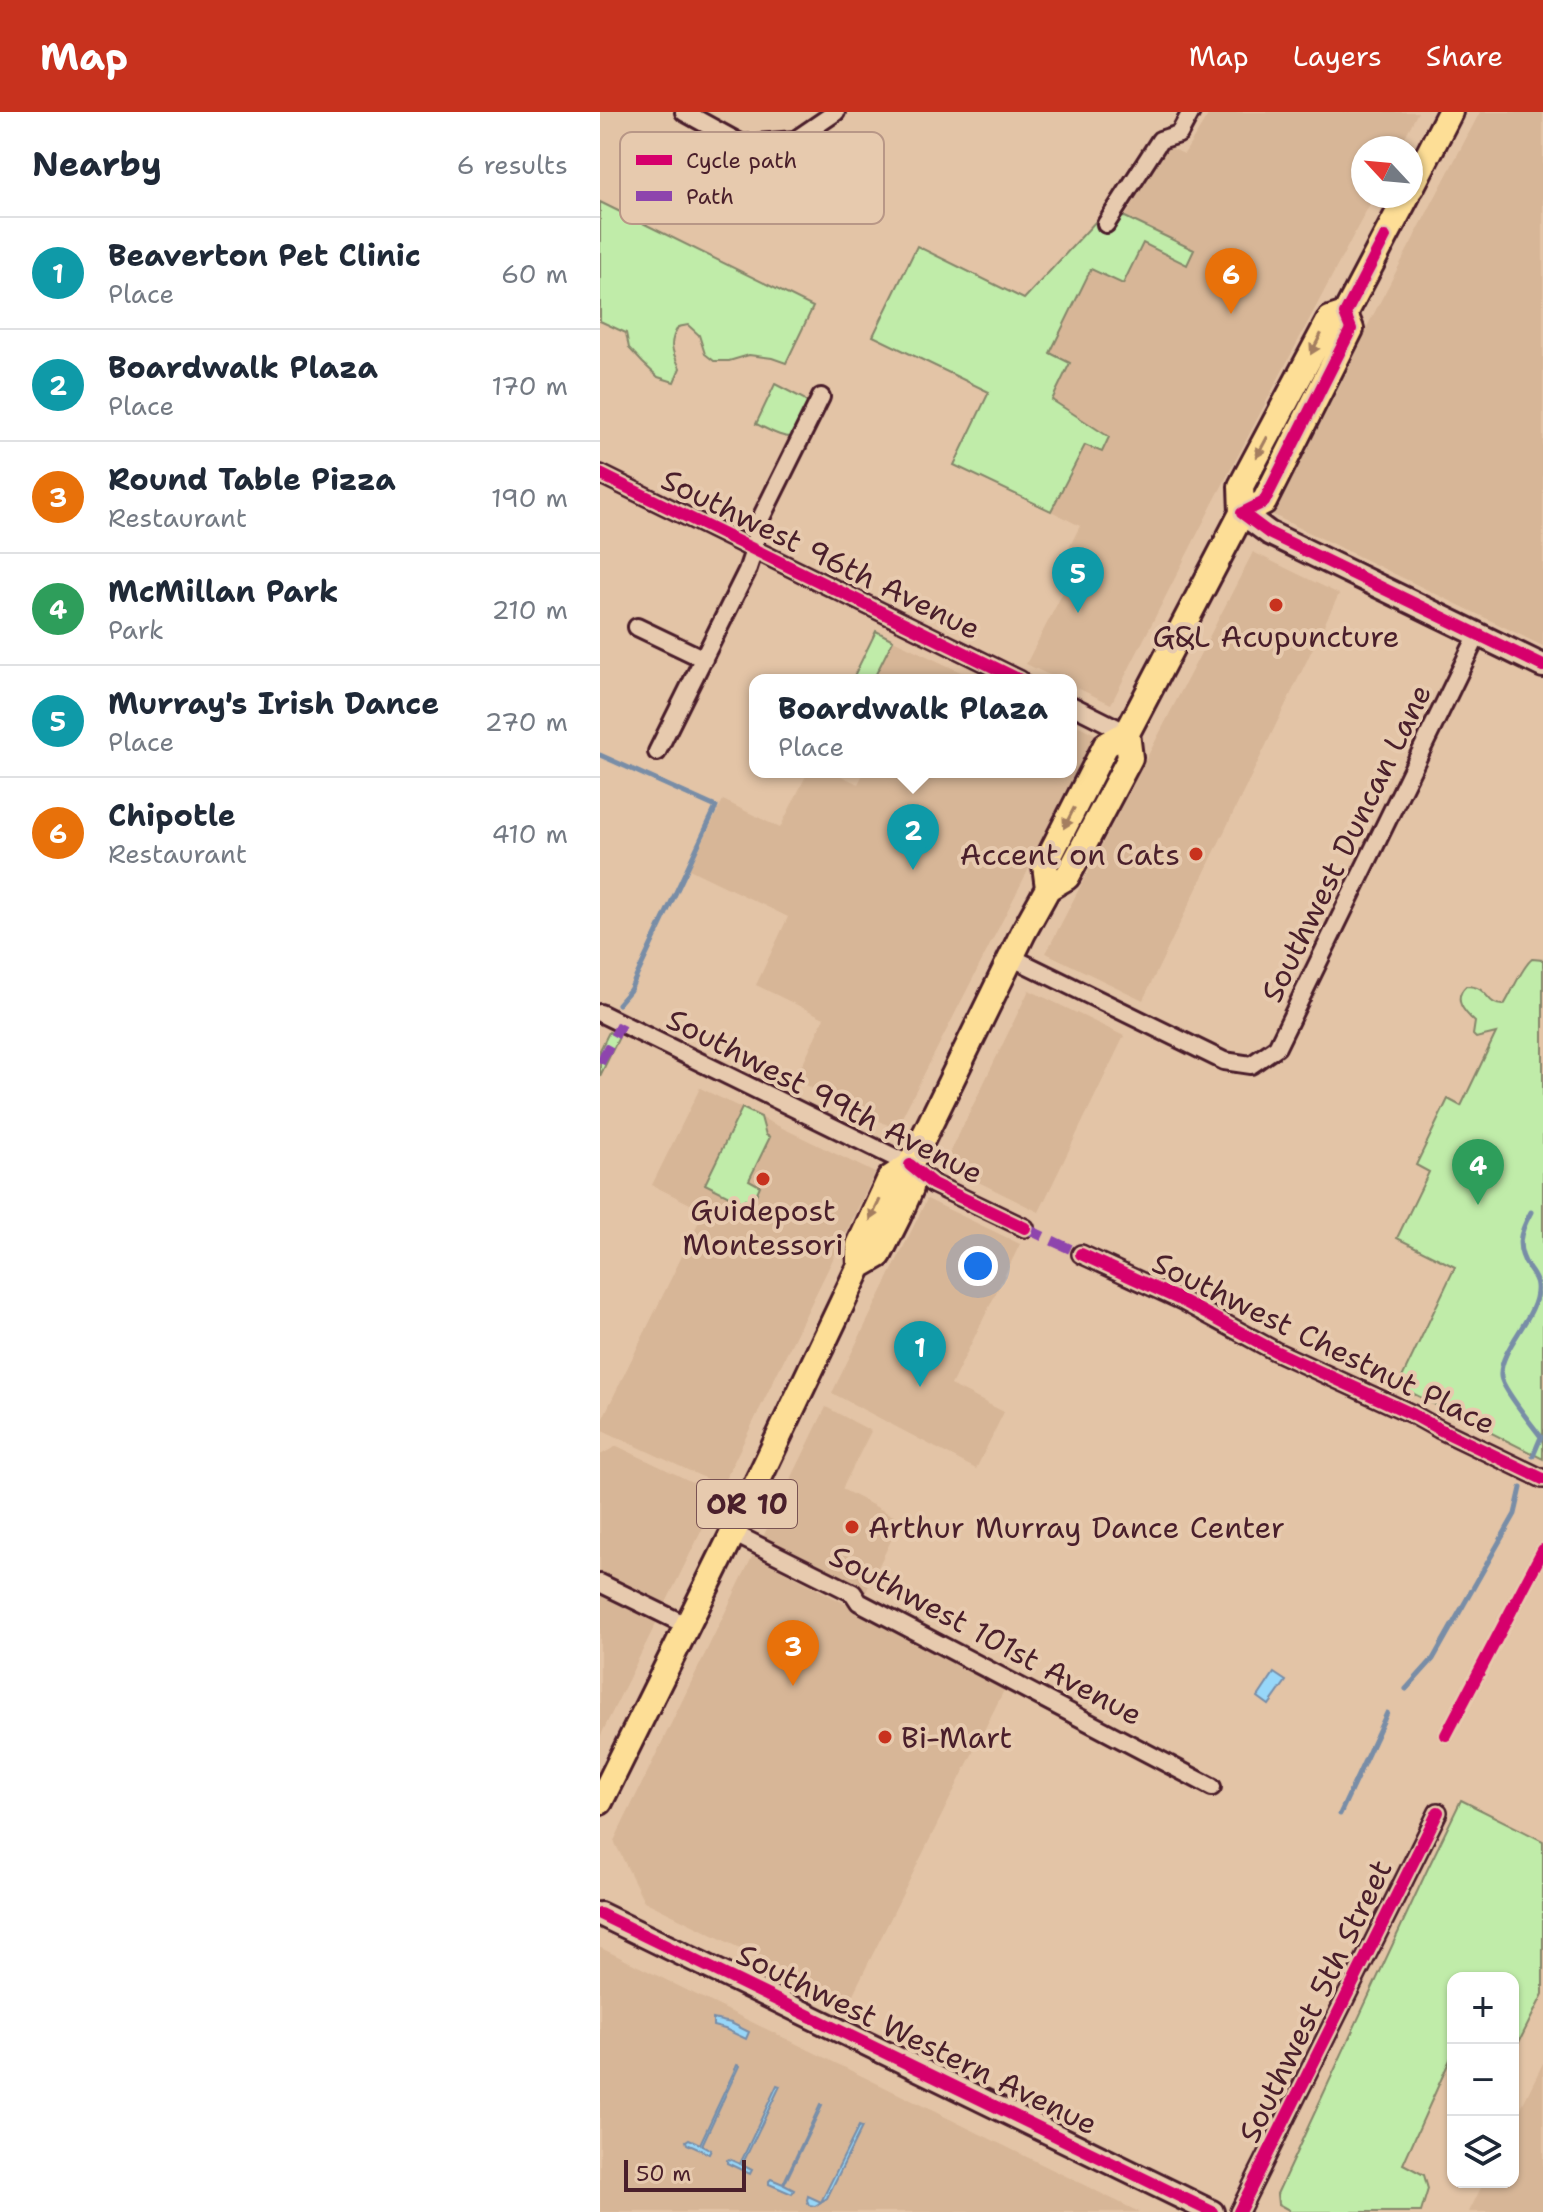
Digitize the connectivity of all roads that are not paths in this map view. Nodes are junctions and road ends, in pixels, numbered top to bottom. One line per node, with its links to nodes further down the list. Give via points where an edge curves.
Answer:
1 (684, 112): 5 (street)
2 (836, 112): 6 (street)
3 (1191, 112): 9 (street, via 1179,134 1160,140)
4 (1450, 112): 7 (main road)
5 (720, 132)
6 (807, 132)
7 (1423, 165)
8 (1401, 208): 12 (main road, OR 10, via 1345,314 1351,329 1264,502)
9 (1106, 224)
10 (821, 397): 13 (street, via 757,526)
11 (600, 474): 13 (street, Southwest 96th Avenue)
12 (1242, 513): 15 (main road, via 1269,533); 20 (main road, OR 10)
13 (754, 550): 16 (street); 18 (street, Southwest 96th Avenue)
14 (637, 627): 16 (street)
15 (1478, 634): 17 (main road); 22 (street, Southwest Duncan Lane, via 1277,1047 1251,1065 1224,1061)
16 (704, 659): 21 (street)
17 (1543, 666)
18 (1008, 674)
19 (1077, 708): 20 (street)
20 (1127, 733): 22 (main road, OR 10, via 1130,758 1067,877 1048,888)
21 (657, 752)
22 (1011, 957): 24 (main road, OR 10)
23 (600, 1013): 24 (street, Southwest 99th Avenue)
24 (910, 1165): 25 (street, Southwest 99th Avenue, via 933,1184); 28 (main road, OR 10, via 911,1188 898,1217 879,1255 860,1266)
25 (1025, 1228)
26 (1081, 1254): 27 (street, Southwest Chestnut Place)
27 (1543, 1479)
28 (733, 1533): 30 (main road, OR 10); 31 (street, Southwest 101st Avenue)
29 (600, 1583): 30 (street)
30 (686, 1625): 32 (main road, OR 10)
31 (1212, 1787)
32 (600, 1802)
33 (1438, 1812): 36 (street, Southwest 5th Street)
34 (600, 1914): 35 (main road, Southwest Western Avenue)
35 (1212, 2212)
36 (1239, 2212)

